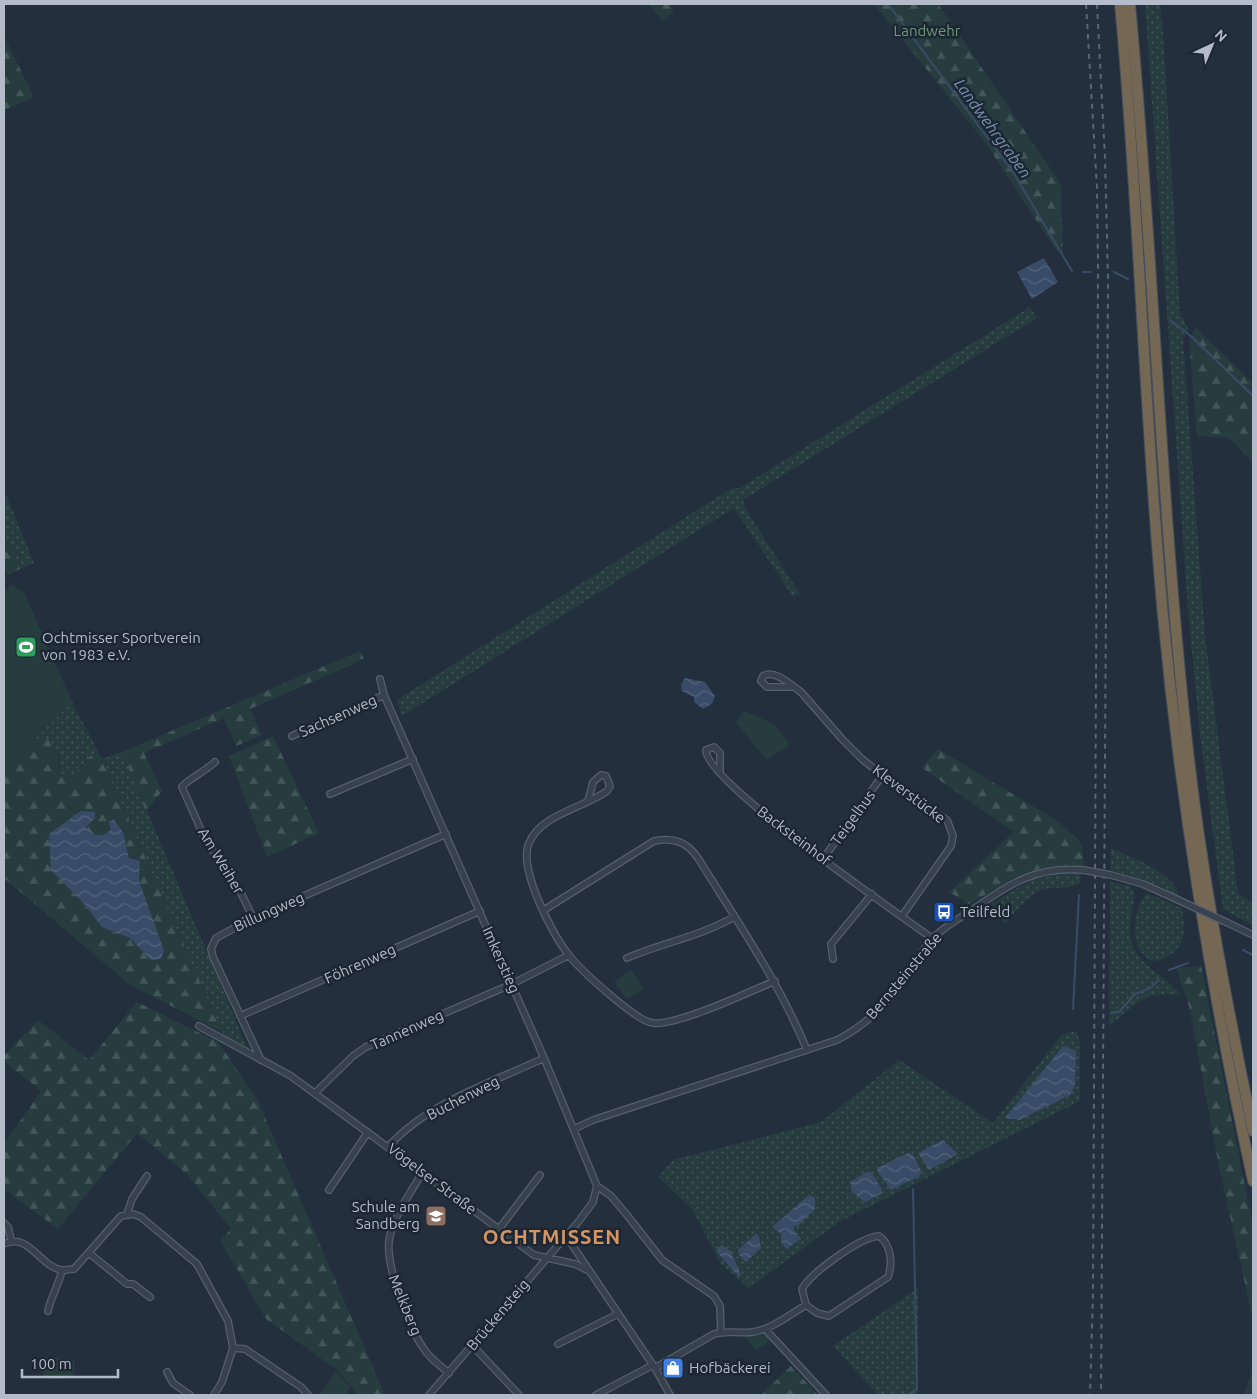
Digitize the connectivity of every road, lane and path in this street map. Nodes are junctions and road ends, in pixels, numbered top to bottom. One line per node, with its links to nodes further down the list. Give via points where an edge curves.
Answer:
1 (1120, 4): 41 (highway, via 1153,495 1174,716 1202,921)
2 (1130, 4): 35 (highway, via 1164,504 1186,735 1213,926)
3 (380, 679): 5 (street, Imkerstieg)
4 (794, 687): 4 (street, Kleverstücke, via 772,674 763,676 761,681 766,687); 10 (street, Kleverstücke)
5 (384, 695): 6 (street, Sachsenweg); 7 (street, Imkerstieg)
6 (292, 736)
7 (413, 759): 11 (street); 13 (street, Imkerstieg)
8 (215, 762): 20 (street, Am Weiher, via 205,773 186,781 182,787 205,839 241,893)
9 (720, 773): 14 (street, Backsteinhof, via 753,805)
10 (882, 776): 14 (street, Teigelhus); 18 (street, Kleverstücke, via 947,820 953,836 951,846)
11 (330, 794)
12 (588, 801): 12 (street, via 607,791 610,786 606,776 596,778); 16 (street, via 543,825 529,842 527,866)
13 (446, 834): 17 (street, Imkerstieg); 20 (street, Billungweg)
14 (823, 859): 15 (street, Backsteinhof)
15 (872, 894): 18 (street, Backsteinhof); 25 (street, via 831,944)
16 (544, 910): 19 (street, via 654,841 673,840 692,849); 23 (street)
17 (480, 911): 27 (street, Imkerstieg); 28 (street, Föhrenweg)
18 (902, 916): 22 (street, Backsteinhof)
19 (734, 917): 24 (street, via 711,929); 26 (street)
20 (253, 918): 28 (street, Billungweg, via 221,933 211,949)
21 (1253, 935): 22 (street, Bernsteinstraße, bridge, via 1143,884 1083,870 1048,870 1023,877)
22 (933, 939): 30 (street, Bernsteinstraße, via 890,998 862,1026 837,1040)
23 (568, 955): 26 (street, via 626,1008 650,1023 667,1022); 27 (street, Tannenweg)
24 (627, 958)
25 (833, 959)
26 (774, 981): 30 (street)
27 (512, 984): 31 (street, Imkerstieg); 33 (street, Tannenweg, via 366,1047)
28 (240, 1016): 32 (street, Billungweg)
29 (199, 1026): 32 (street, Vögelser Straße)
30 (807, 1050): 34 (street, Bernsteinstraße)
31 (544, 1058): 34 (street, Imkerstieg); 37 (street, Buchenweg, via 448,1103 416,1122)
32 (261, 1060): 33 (street, Vögelser Straße, via 286,1072)
33 (315, 1093): 36 (street, Vögelser Straße)
34 (574, 1129): 42 (street, Imkerstieg)
35 (1253, 1131)
36 (368, 1132): 37 (street, Vögelser Straße); 43 (street)
37 (388, 1147): 38 (street, Vögelser Straße)
38 (422, 1173): 46 (street, Vögelser Straße); 65 (street, Melkberg, via 392,1229 389,1242 391,1274 420,1344)
39 (540, 1175): 46 (street)
40 (147, 1176): 44 (street, via 132,1199)
41 (1253, 1181)
42 (597, 1186): 47 (street, via 593,1202); 59 (street, via 611,1196 662,1260 714,1296 720,1306)
43 (329, 1190)
44 (127, 1214): 50 (street, via 114,1222); 62 (street, via 145,1220 197,1264 228,1322)
45 (4, 1224): 48 (street)
46 (498, 1229): 51 (street, Vögelser Straße, via 534,1255)
47 (566, 1236): 51 (street, Brückensteig); 53 (street)
48 (11, 1240): 49 (street); 52 (street, via 21,1242)
49 (4, 1244)
50 (89, 1253): 52 (street, via 74,1269); 54 (street)
51 (545, 1259): 53 (street, Vögelser Straße, via 575,1264); 61 (street, Brückensteig)
52 (62, 1270): 56 (street)
53 (589, 1271): 57 (street)
54 (150, 1298)
55 (806, 1305): 55 (street, via 816,1313 829,1316 883,1282 890,1271 889,1247 885,1240 879,1236 863,1240 811,1278 802,1289); 58 (street)
56 (48, 1311)
57 (618, 1314): 60 (street); 63 (street)
58 (765, 1329): 59 (street, via 746,1333); 73 (street)
59 (721, 1332): 63 (street)
60 (558, 1344)
61 (472, 1345): 65 (street, Brückensteig); 70 (street)
62 (233, 1348): 67 (street, via 222,1382); 68 (street, via 245,1349)
63 (654, 1367): 71 (street); 72 (street)
64 (167, 1372): 66 (street, via 172,1383)
65 (449, 1373): 69 (street, Brückensteig)
66 (190, 1395)
67 (214, 1395)
68 (308, 1395)
69 (429, 1395)
70 (519, 1395)
71 (596, 1395)
72 (670, 1395)
73 (826, 1395)

